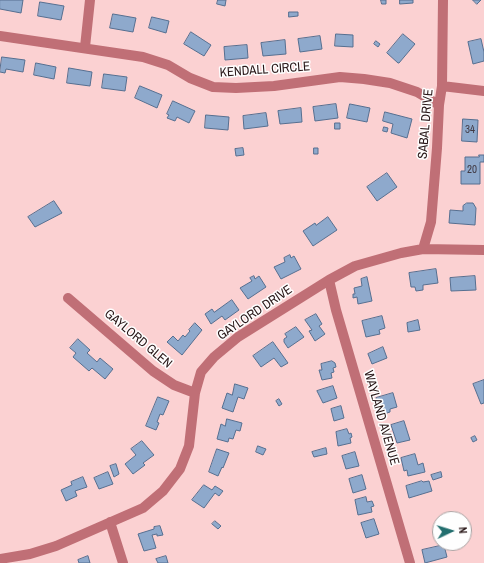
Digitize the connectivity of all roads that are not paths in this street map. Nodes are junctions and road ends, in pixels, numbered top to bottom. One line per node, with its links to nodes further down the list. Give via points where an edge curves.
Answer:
1 (90, 0): 4 (street)
2 (443, 0): 5 (street, SABAL DRIVE)
3 (0, 36): 4 (street, KENDALL CIRCLE)
4 (85, 47): 7 (street, KENDALL CIRCLE, via 143,57 213,86 274,86 340,77 364,79 417,92)
5 (442, 86): 6 (street); 7 (street, SABAL DRIVE)
6 (484, 91)
7 (439, 105): 8 (street, SABAL DRIVE, via 431,222)
8 (424, 249): 9 (street, GAYLORD DRIVE); 10 (street, GAYLORD DRIVE, via 355,266)
9 (484, 250)
10 (329, 280): 12 (street, GAYLORD DRIVE, via 238,337 214,357 201,372); 16 (street, WAYLAND AVENUE)
11 (68, 298): 12 (street, GAYLORD GLEN, via 153,372 174,385)
12 (195, 392): 13 (street, GAYLORD DRIVE, via 189,446 180,469 163,491 143,508)
13 (110, 522): 14 (street, GAYLORD DRIVE, via 56,546); 15 (street)
14 (0, 559)
15 (123, 563)
16 (410, 563)

